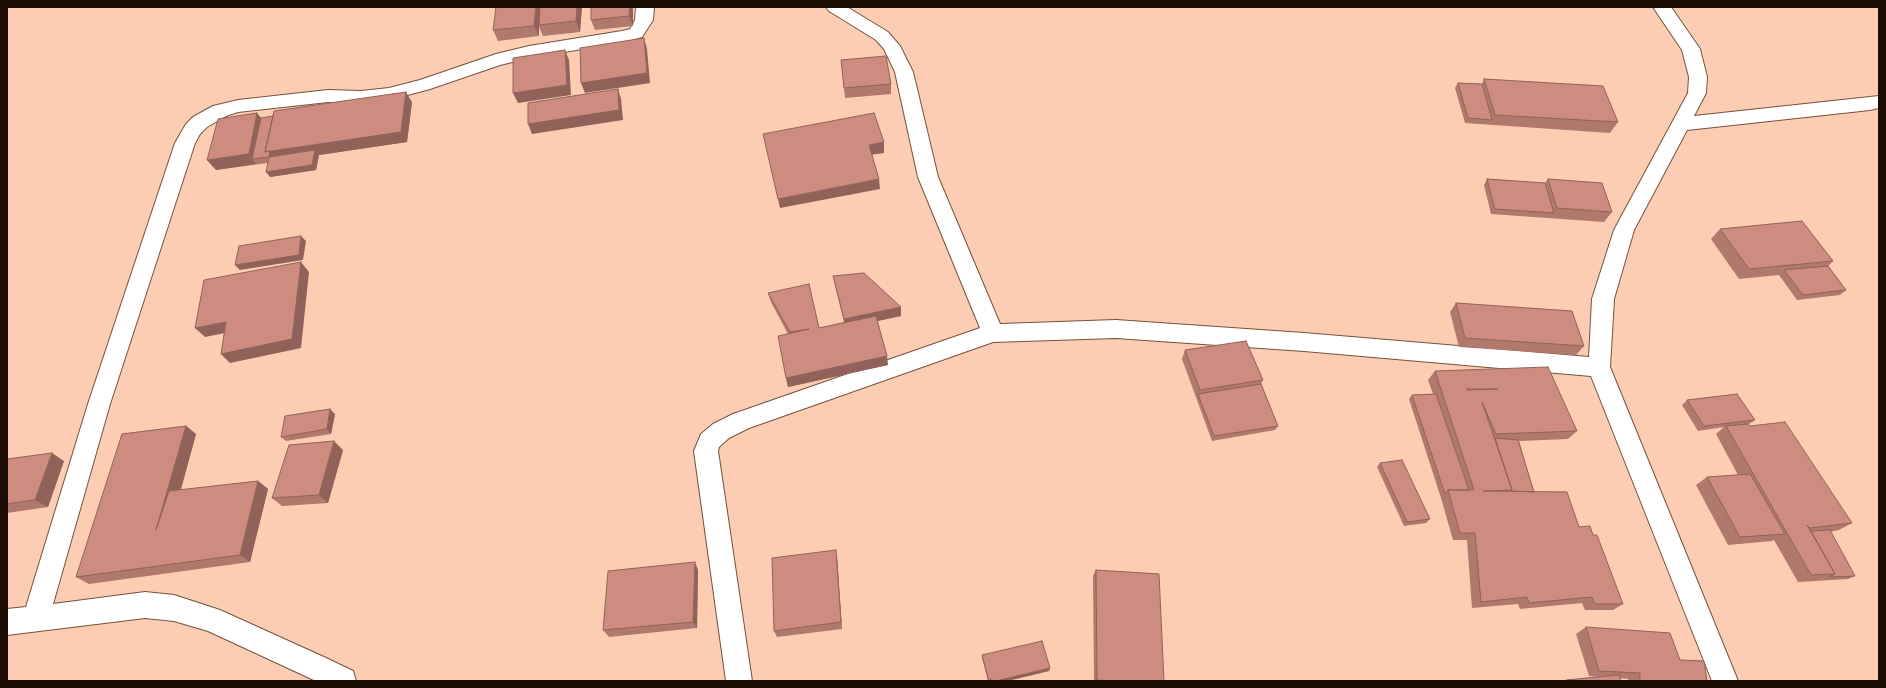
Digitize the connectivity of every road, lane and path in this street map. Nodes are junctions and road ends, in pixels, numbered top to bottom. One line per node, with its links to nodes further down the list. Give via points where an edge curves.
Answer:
1 (645, 7): 8 (street, via 641,26 636,32 623,37 496,60 424,85 389,94 361,97 328,96 238,106 220,111 193,129 185,143 99,404)
2 (835, 7): 6 (street, via 882,36 891,46 904,72 928,177)
3 (1662, 7): 5 (street, via 1691,49 1698,78 1697,93)
4 (1879, 102): 5 (street)
5 (1681, 124): 7 (street, via 1624,230 1603,299)
6 (993, 333): 7 (street, via 1116,329); 11 (street, via 741,421 721,431 709,441 706,451)
7 (1599, 367): 12 (street)
8 (36, 617): 9 (street); 10 (street, via 145,604 174,608 212,620)
9 (7, 622)
10 (343, 681)
11 (739, 681)
12 (1725, 681)

